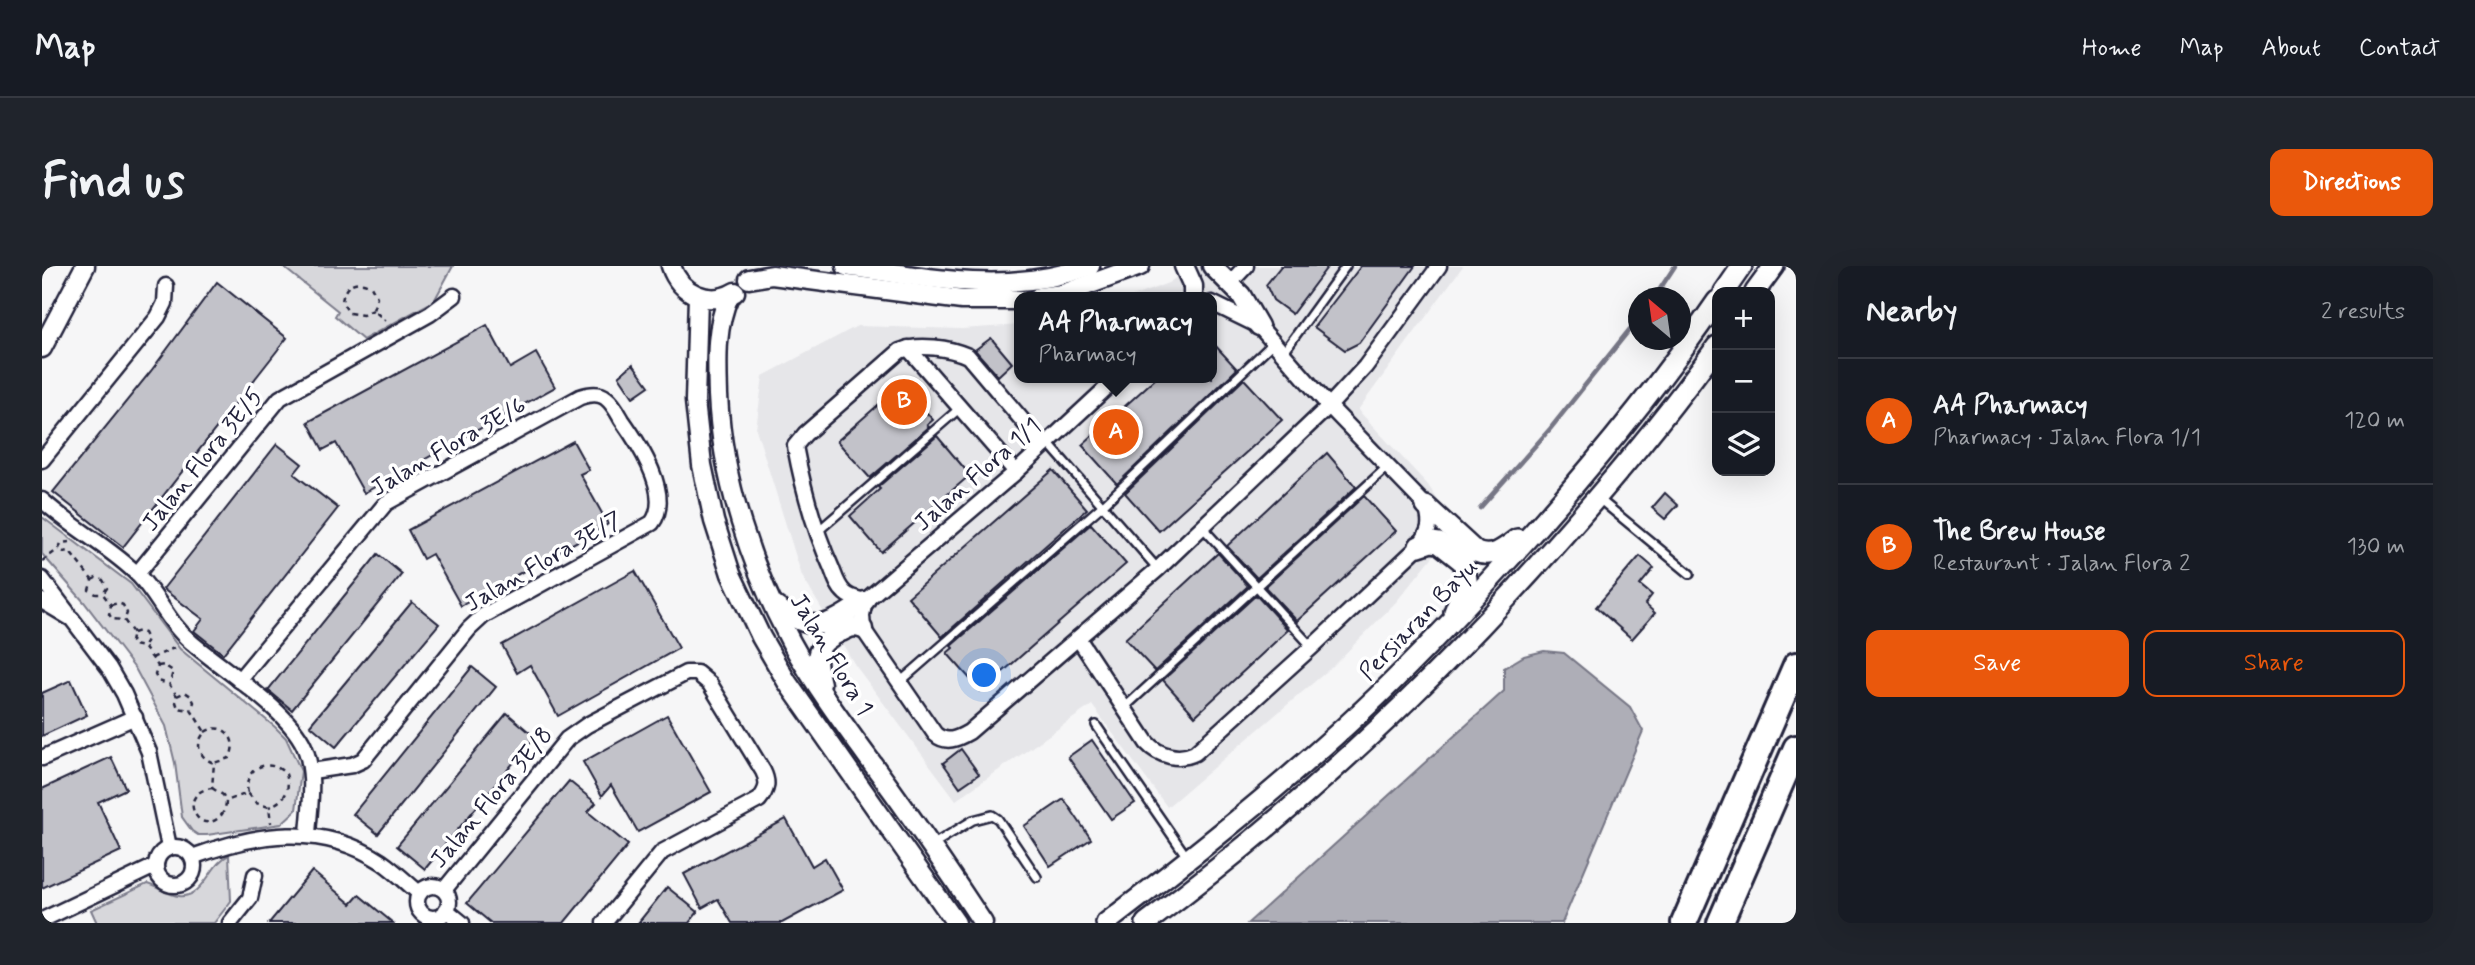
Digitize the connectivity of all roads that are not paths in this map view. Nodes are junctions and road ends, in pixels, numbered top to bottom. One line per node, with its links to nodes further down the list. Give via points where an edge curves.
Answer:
1 (85, 266): 28 (street)
2 (671, 266): 21 (street, via 686,290)
3 (846, 266): 4 (street, via 976,283 1018,283)
4 (1090, 266)
5 (1140, 266): 18 (street)
6 (1184, 266): 19 (street)
7 (1212, 266): 14 (street)
8 (1246, 266): 14 (street)
9 (1346, 266): 27 (lane)
10 (1439, 266): 32 (street, via 1365,367)
11 (1742, 266): 16 (main road)
12 (1773, 266): 17 (main road)
13 (752, 273): 22 (street); 23 (street, via 962,300)
14 (1230, 283): 26 (street)
15 (166, 286): 36 (street, via 158,317)
16 (1727, 287)
17 (1758, 287)
18 (1063, 292)
19 (1193, 292)
20 (454, 296): 48 (street, Jalan Flora 3E/5, via 280,398)
21 (698, 296): 22 (street); 86 (street, Jalan Flora 1, via 695,401 702,465 731,574 787,682)
22 (729, 296): 54 (street, Jalan Flora 1, via 720,315 717,358 726,464 736,506)
23 (1014, 300)
24 (1217, 305): 26 (street)
25 (1712, 308): 43 (main road, Persiaran Bayu, via 1623,429)
26 (1259, 326): 27 (street)
27 (1278, 347): 32 (street); 41 (lane)
28 (42, 348)
29 (908, 348): 33 (street); 34 (street, via 957,351 968,356); 45 (street, via 795,446)
30 (1714, 350): 39 (main road, Persiaran Bayu)
31 (1112, 383): 34 (street, Jalan Flora 1/1)
32 (1329, 406): 37 (street); 44 (street)
33 (960, 408): 38 (street); 45 (lane)
34 (1046, 445): 38 (street, Jalan Flora 1/1); 41 (lane)
35 (642, 449): 61 (street, Jalan Flora 3E/6, via 608,400 587,395 395,497 376,512); 69 (street, Jalan Flora 3E/7, via 659,503 652,523 483,616 363,760)
36 (42, 460)
37 (1387, 467): 42 (street); 51 (lane)
38 (1016, 472): 53 (street, Jalan Flora 1/1)
39 (1598, 497): 49 (lane); 89 (main road, Persiaran Bayu, via 1398,711 1280,817)
40 (42, 500): 48 (street)
41 (1103, 505): 47 (lane); 62 (lane)
42 (1426, 506): 43 (main road, via 1483,555 1502,551); 46 (street, via 1431,526)
43 (1552, 512): 56 (main road, Persiaran Bayu)
44 (1203, 528): 47 (street); 51 (lane)
45 (817, 533): 53 (street, via 841,589 851,598)
46 (1419, 546): 56 (main road, via 1439,542 1466,569 1463,593); 59 (street)
47 (1158, 569): 58 (street)
48 (137, 574): 61 (street, via 189,641)
49 (1690, 574)
50 (42, 579): 55 (street)
51 (1256, 586): 59 (lane); 64 (lane)
52 (42, 601): 55 (street)
53 (865, 601): 54 (street, via 837,619 814,626 792,618); 57 (street)
54 (771, 602): 63 (street, Jalan Flora 1)
55 (72, 619): 65 (street, via 110,668)
56 (1448, 625): 74 (main road, Persiaran Bayu, via 1363,710)
57 (863, 629): 62 (street); 63 (street, via 850,627 820,646 817,659)
58 (1078, 638): 62 (street, via 958,739 935,734); 64 (street)
59 (1312, 648): 64 (street, via 1187,757 1152,748)
60 (1796, 665): 90 (highway)
61 (239, 680): 69 (street, via 290,724)
62 (900, 683)
63 (823, 694): 71 (street, Jalan Flora 1)
64 (1123, 708)
65 (135, 717): 68 (street); 72 (street, via 149,752)
66 (1096, 725): 74 (lane)
67 (1796, 748): 91 (highway)
68 (42, 758)
69 (312, 771): 70 (street)
70 (307, 834): 73 (street, via 229,843); 79 (street, via 373,856)
71 (932, 846): 77 (lane, via 972,820 992,816); 87 (street, Jalan Flora 1)
72 (169, 848): 73 (street, via 183,848); 75 (street, via 159,854)
73 (192, 857): 75 (street, via 192,875 182,884 164,882)
74 (1189, 860): 88 (main road, Persiaran Bayu)
75 (155, 866): 81 (street)
76 (255, 875): 83 (street, via 250,898)
77 (1037, 877)
78 (444, 890): 79 (street, via 431,886); 80 (street, via 449,900); 85 (street, Jalan Flora 3E/8, via 562,745 587,725 692,672 702,675 767,785 759,800 662,852)
79 (419, 893): 82 (street)
80 (446, 911): 82 (street, via 439,917); 84 (street)
81 (42, 919)
82 (420, 919)
83 (230, 923)
84 (462, 923)
85 (604, 923)
86 (956, 923)
87 (983, 923)
88 (1106, 923)
89 (1146, 923)
90 (1684, 923)
91 (1720, 923)

